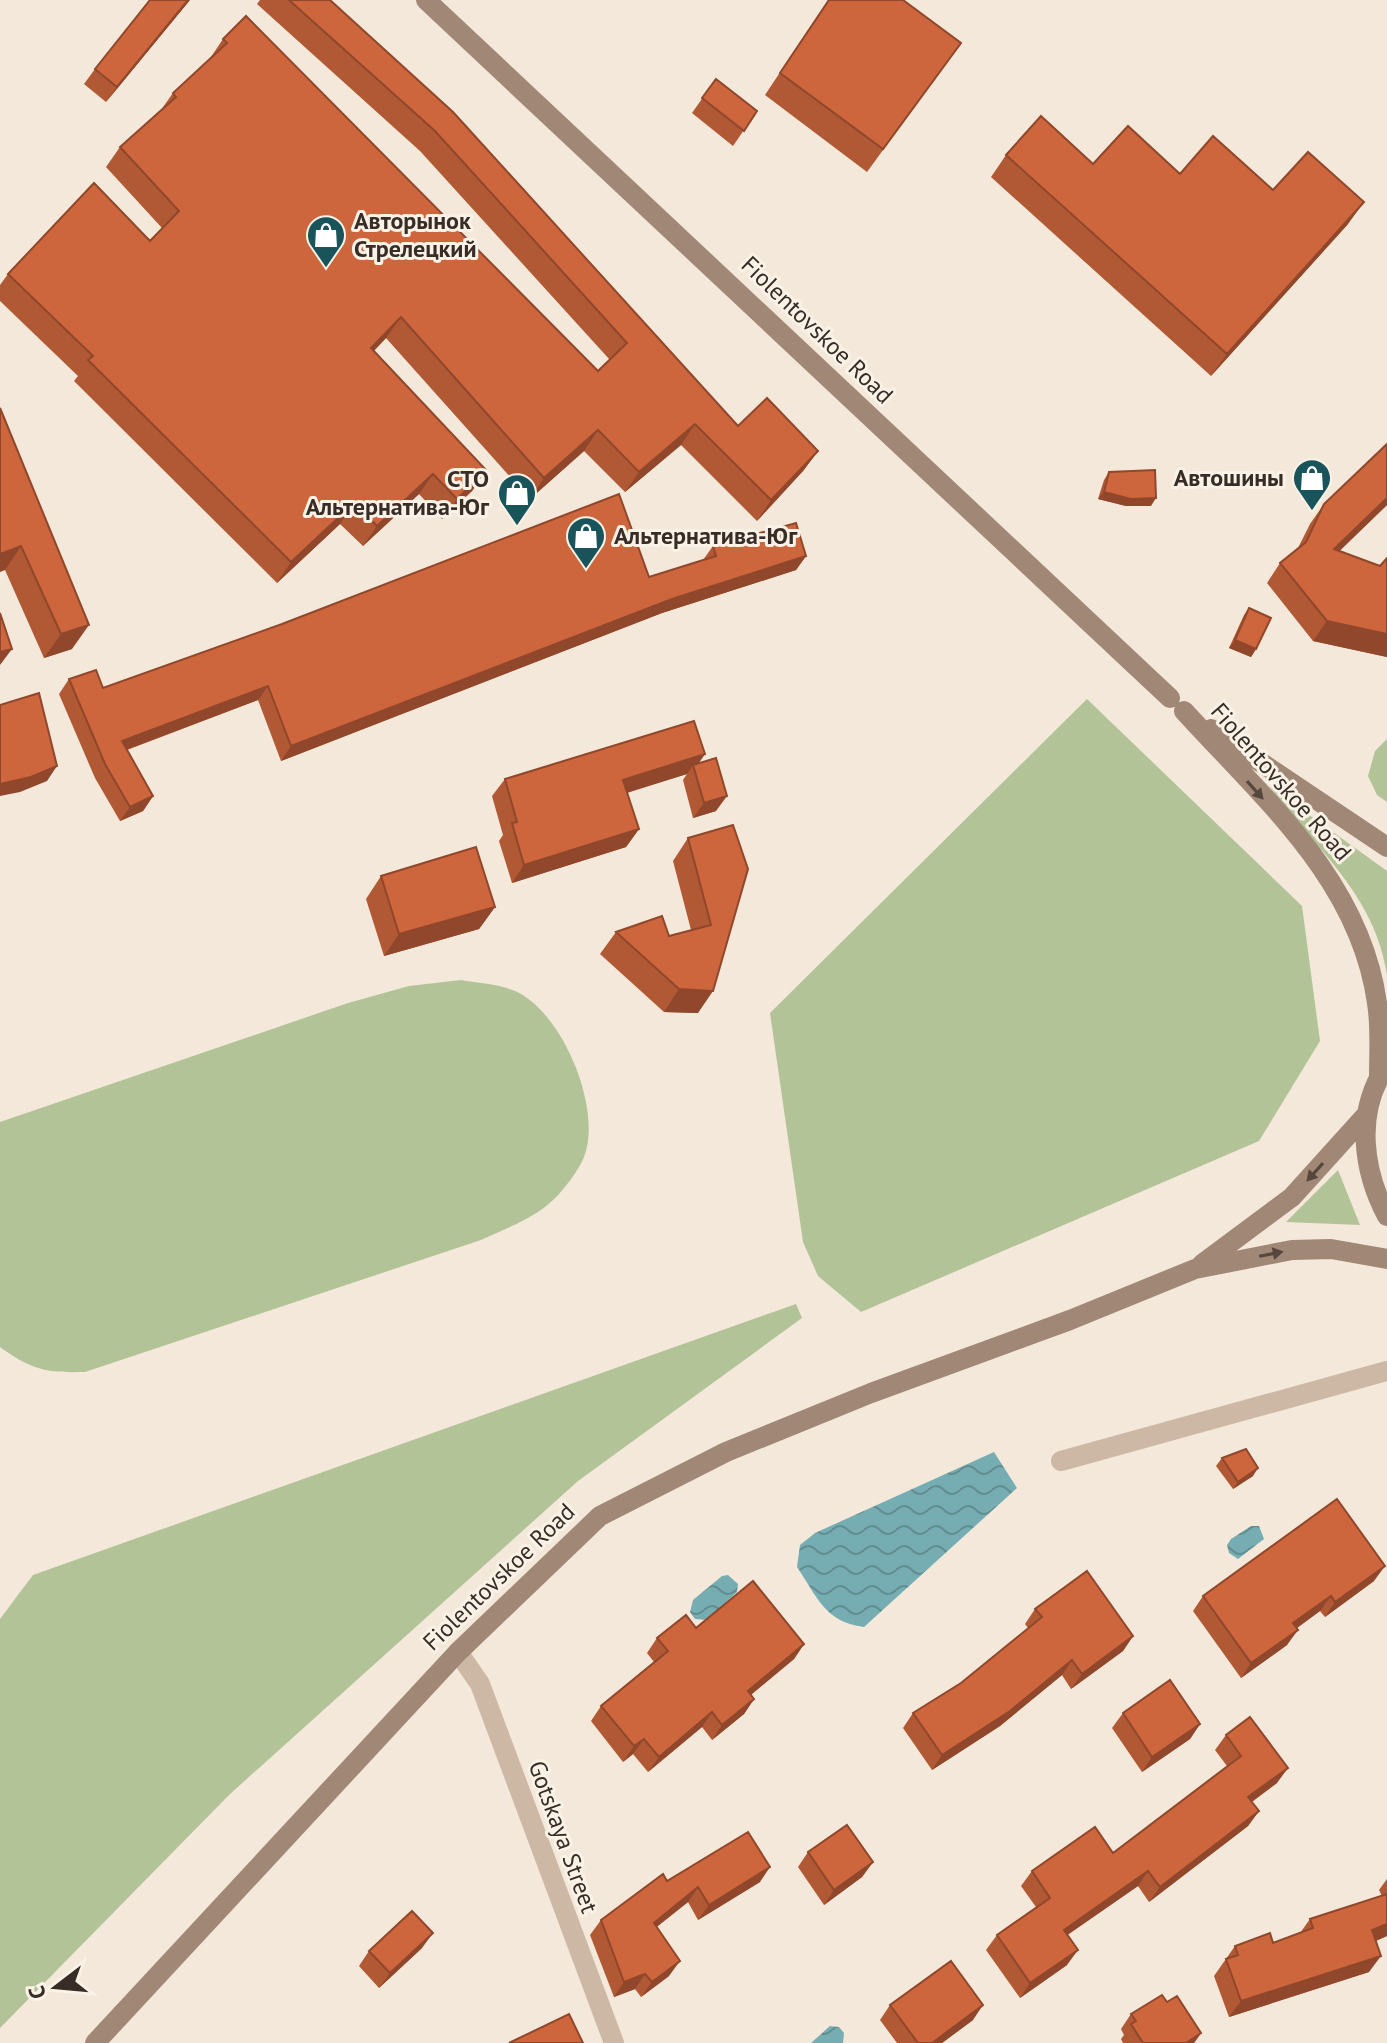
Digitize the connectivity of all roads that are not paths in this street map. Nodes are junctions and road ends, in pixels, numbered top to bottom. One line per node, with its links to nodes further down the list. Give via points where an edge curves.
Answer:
1 (426, 0): 2 (main road, Fiolentovskoe Road)
2 (1170, 698)
3 (1387, 847): 4 (main road, Fiolentovskoe Road, one-way to 4, via 1184,711 1322,863 1346,903 1377,1003)
4 (1383, 1071): 5 (main road, Fiolentovskoe Road)
5 (1367, 1114): 6 (main road, Fiolentovskoe Road, via 1365,1153 1374,1192); 8 (main road, Fiolentovskoe Road, one-way to 8, via 1292,1197)
6 (1387, 1216)
7 (1387, 1259): 8 (main road, Fiolentovskoe Road, one-way to 7, via 1292,1250 1331,1249)
8 (1195, 1269): 11 (main road, Fiolentovskoe Road, via 726,1452 600,1516)
9 (1387, 1371): 10 (street)
10 (1061, 1461)
11 (458, 1652): 12 (main road, Fiolentovskoe Road); 13 (street, Gotskaya Street, via 480,1684)
12 (95, 2043)
13 (614, 2043)

